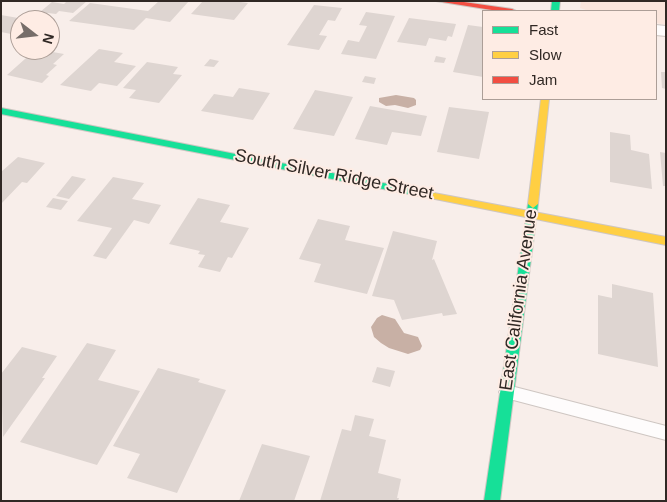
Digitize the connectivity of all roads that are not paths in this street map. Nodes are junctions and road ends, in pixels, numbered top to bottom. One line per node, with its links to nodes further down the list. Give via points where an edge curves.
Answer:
1 (439, 1): 2 (street)
2 (505, 10)
3 (545, 100): 5 (street, East California Avenue)
4 (1, 110): 5 (street, South Silver Ridge Street)
5 (531, 213): 6 (street, South Silver Ridge Street); 7 (street, East California Avenue)
6 (666, 241)
7 (507, 392): 8 (lane); 9 (street, East California Avenue)
8 (666, 433)
9 (492, 501)

